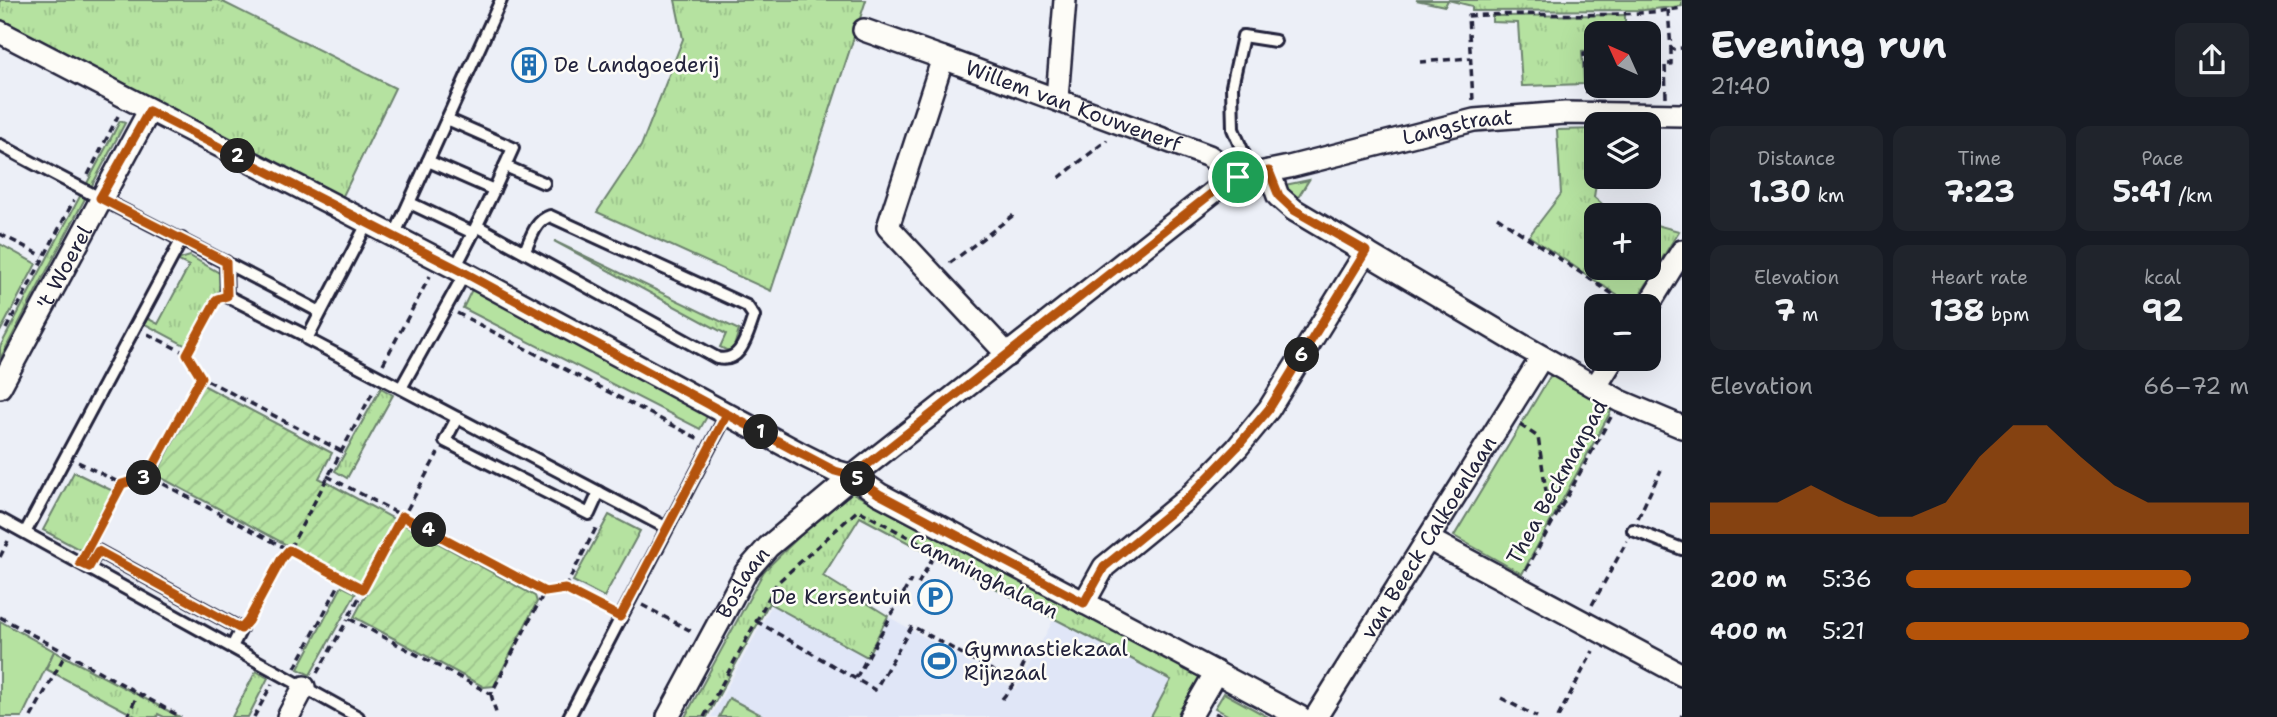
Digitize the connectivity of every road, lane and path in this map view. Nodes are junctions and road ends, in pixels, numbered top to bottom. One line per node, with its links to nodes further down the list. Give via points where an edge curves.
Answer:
1 (501, 0): 17 (lane)
2 (1065, 0): 13 (street)
3 (1682, 8): 4 (path)
4 (1668, 10): 9 (path); 11 (path, via 1468,16)
5 (864, 30): 10 (street, Willem van Kouwenerf)
6 (0, 32): 14 (street, Camminghalaan)
7 (1275, 41): 23 (lane, via 1243,36 1232,86 1233,130)
8 (1682, 48): 9 (path)
9 (1671, 49): 16 (path, via 1671,64 1665,64)
10 (943, 58): 13 (street, Willem van Kouwenerf); 43 (street, Willem van Kouwenerf, via 888,227)
11 (1471, 58): 12 (path); 18 (path)
12 (1420, 62)
13 (1057, 98): 19 (street, Willem van Kouwenerf)
14 (149, 111): 27 (street, 't Woerel); 31 (street, Camminghalaan)
15 (1584, 113): 18 (street, Langstraat)
16 (1674, 115)
17 (447, 119): 21 (lane); 22 (lane, via 513,148)
18 (1474, 120): 23 (street, Langstraat)
19 (1125, 126): 23 (street, Willem van Kouwenerf); 24 (path)
20 (0, 145): 27 (lane)
21 (428, 161): 26 (lane); 28 (lane)
22 (505, 166): 25 (lane); 26 (lane)
23 (1253, 174): 37 (street, via 1294,210); 52 (street, Langstraat, via 1226,182)
24 (1059, 178)
25 (544, 183)
26 (494, 190): 32 (lane)
27 (100, 198): 35 (lane); 40 (street, 't Woerel)
28 (410, 203): 32 (lane); 34 (lane)
29 (1015, 214): 43 (path)
30 (1497, 217): 44 (path)
31 (368, 222): 34 (street, Camminghalaan); 48 (lane)
32 (475, 230): 36 (lane); 41 (lane)
33 (0, 234): 40 (path)
34 (394, 236): 41 (street, Camminghalaan)
35 (183, 239): 39 (lane); 49 (lane)
36 (525, 251): 36 (lane, via 718,358 735,356 754,316 747,306 550,216 536,226)
37 (1366, 251): 53 (street); 96 (street, via 1269,409 1188,498 1104,567)
38 (1682, 251): 45 (street)
39 (226, 262): 46 (lane); 48 (lane)
40 (64, 266): 58 (street, 't Woerel)
41 (460, 270): 47 (lane); 61 (street, Camminghalaan)
42 (430, 276): 55 (path)
43 (933, 276): 52 (street, Willem van Kouwenerf)
44 (1612, 294)
45 (1655, 294)
46 (227, 296): 50 (lane); 51 (path, via 217,299)
47 (446, 307): 59 (lane); 66 (path)
48 (320, 312): 50 (lane)
49 (136, 328): 51 (path); 68 (lane)
50 (307, 337): 55 (lane)
51 (187, 354): 56 (path)
52 (1008, 355): 72 (street, Boslaan)
53 (1542, 357): 57 (street); 82 (street, van Beeck Calkoenlaan)
54 (1605, 371): 57 (street)
55 (379, 376): 59 (lane); 67 (path)
56 (201, 377): 67 (path); 70 (path)
57 (1596, 386): 60 (street)
58 (0, 387)
59 (401, 388): 62 (lane)
60 (1620, 401): 64 (street); 75 (path, Thea Beckmanpad)
61 (727, 414): 66 (lane); 72 (street, Camminghalaan)
62 (457, 418): 65 (lane); 74 (lane)
63 (1519, 424): 75 (path, via 1538,437 1546,491)
64 (1682, 427)
65 (444, 441): 76 (lane); 77 (path)
66 (710, 444): 79 (lane)
67 (341, 451): 71 (path)
68 (67, 456): 73 (path); 81 (lane)
69 (1661, 470): 80 (path)
70 (148, 476): 73 (path); 84 (path)
71 (327, 476): 77 (path); 84 (path)
72 (853, 476): 96 (street, Camminghalaan); 103 (street, Boslaan, via 746,572)
73 (122, 484): 87 (path)
74 (599, 492): 76 (lane); 79 (lane)
75 (1560, 511): 91 (path, Thea Beckmanpad)
76 (589, 514): 93 (path, via 600,520)
77 (402, 516): 92 (path); 94 (path)
78 (0, 519): 81 (lane)
79 (667, 528): 95 (lane)
80 (1633, 530): 83 (lane); 101 (path)
81 (26, 531): 87 (lane)
82 (1428, 538): 91 (street); 131 (street, van Beeck Calkoenlaan)
83 (1682, 549)
84 (289, 550): 88 (path); 102 (path)
85 (936, 552): 86 (path, Camminghalaan); 90 (path); 100 (path, Camminghalaan, via 858,510 777,583)
86 (949, 555)
87 (85, 565): 102 (lane, via 98,551); 105 (lane)
88 (342, 578): 92 (path); 113 (path)
89 (911, 580): 112 (path)
90 (918, 584)
91 (1517, 587): 101 (street)
92 (363, 589): 99 (path)
93 (565, 589): 94 (path); 98 (path)
94 (545, 592): 116 (path)
95 (631, 599): 98 (lane); 103 (path)
96 (1084, 603): 109 (street, Camminghalaan)
97 (0, 617): 107 (path)
98 (620, 617): 126 (lane)
99 (348, 618): 113 (path, via 312,681); 116 (path)
100 (756, 621): 108 (path); 112 (path)
101 (1583, 622): 111 (street)
102 (241, 629): 105 (lane)
103 (709, 641): 108 (path); 127 (street, Boslaan)
104 (1597, 644): 133 (path)
105 (232, 647): 110 (lane)
106 (1031, 648): 114 (path)
107 (66, 653): 115 (path); 119 (path)
108 (737, 656): 128 (path)
109 (1216, 672): 129 (street); 130 (street, Camminghalaan)
110 (278, 673): 113 (lane); 122 (path)
111 (1682, 675)
112 (856, 678): 114 (path, via 876,690 912,626)
113 (296, 683): 123 (street); 124 (lane)
114 (1015, 683): 118 (path)
115 (138, 694): 120 (path); 121 (path)
116 (491, 694): 125 (path)
117 (1501, 698): 132 (path)
118 (1002, 699)
119 (31, 717)
120 (127, 717)
121 (181, 717)
122 (254, 717)
123 (288, 717)
124 (358, 717)
125 (497, 717)
126 (569, 717)
127 (668, 717)
128 (704, 717)
129 (1191, 717)
130 (1300, 717)
131 (1316, 717)
132 (1537, 717)
133 (1558, 717)

